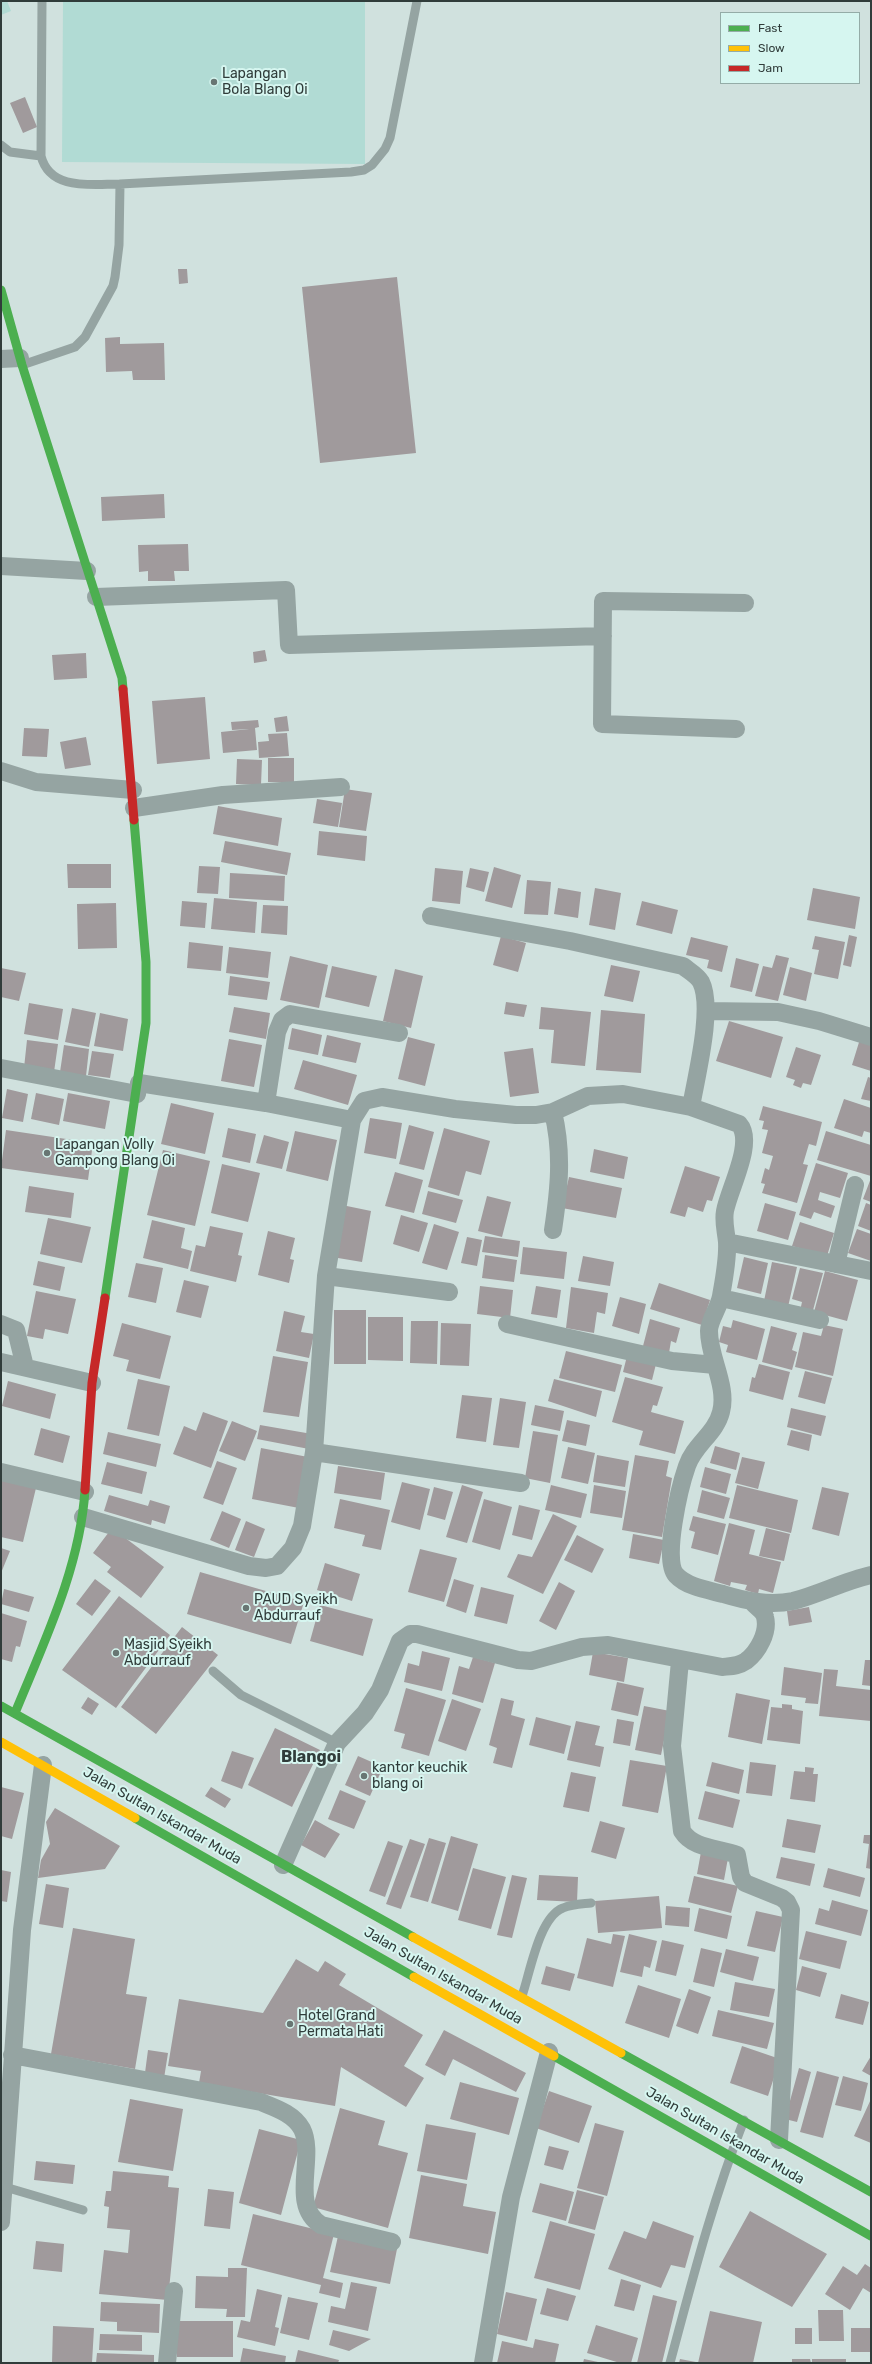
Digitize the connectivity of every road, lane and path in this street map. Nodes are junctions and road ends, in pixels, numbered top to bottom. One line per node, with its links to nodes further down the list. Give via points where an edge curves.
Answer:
1 (42, 1): 4 (lane)
2 (417, 1): 5 (lane, via 390,138 377,160 368,167 351,172)
3 (1, 145): 4 (lane, via 10,152)
4 (41, 156): 5 (lane, via 48,171 57,179 69,184)
5 (120, 184): 8 (lane, via 119,245 115,277 113,286 89,331 75,348)
6 (1, 290): 8 (main road)
7 (1, 359): 8 (street)
8 (21, 361): 10 (main road)
9 (1, 566): 10 (street)
10 (88, 571): 11 (main road)
11 (96, 597): 13 (street, via 286,590 289,645); 17 (main road, via 122,678)
12 (745, 603): 13 (street, via 603,601)
13 (603, 636): 14 (street, via 602,724)
14 (736, 729)
15 (1, 771): 17 (street, via 36,782)
16 (341, 787): 17 (street)
17 (133, 799): 23 (main road, via 146,962 146,1023)
18 (431, 916): 19 (street, via 570,941 683,966 701,983)
19 (706, 1011): 21 (street, via 778,1012 819,1020); 25 (street)
20 (399, 1033): 24 (street, via 290,1014 282,1020 277,1032)
21 (871, 1037)
22 (1, 1068): 23 (street)
23 (138, 1088): 24 (street); 42 (main road)
24 (266, 1102): 27 (street)
25 (691, 1107): 26 (street, via 623,1094 601,1094 580,1099); 30 (street, via 732,1120 744,1129 745,1146 725,1214)
26 (553, 1112): 27 (street, via 516,1115 455,1109 382,1097 364,1101); 29 (street, via 559,1136 561,1166)
27 (352, 1120): 33 (street)
28 (855, 1185): 31 (street)
29 (553, 1230)
30 (727, 1242): 31 (street); 35 (street)
31 (836, 1264): 32 (street)
32 (871, 1271)
33 (326, 1276): 34 (street); 43 (street)
34 (449, 1292)
35 (721, 1298): 36 (street); 40 (street, via 709,1330)
36 (820, 1320)
37 (1, 1324): 41 (street, via 16,1330)
38 (507, 1324): 40 (street, via 672,1361)
39 (1, 1362): 41 (street)
40 (716, 1364): 49 (street, via 722,1398 721,1412 716,1424 692,1453 686,1467 670,1542 670,1560 676,1575 692,1586)
41 (25, 1367): 42 (street)
42 (92, 1383): 46 (main road)
43 (314, 1452): 45 (street); 47 (street, via 302,1526 293,1548 277,1566 249,1566)
44 (1, 1472): 46 (street)
45 (521, 1483)
46 (85, 1492): 47 (main road)
47 (83, 1517): 53 (main road, via 58,1607)
48 (871, 1575): 49 (street, via 792,1601)
49 (753, 1603): 50 (street, via 765,1616 766,1626 763,1640 746,1661 722,1667)
50 (680, 1660): 55 (street, via 608,1645 595,1645 543,1659 518,1660 410,1634 400,1641 380,1690 365,1713); 63 (street, via 672,1746 682,1831 685,1837 695,1843 737,1855 741,1877 745,1883 782,1898 791,1910)
51 (213, 1671): 55 (lane, via 241,1695)
52 (1, 1706): 53 (main road, Jalan Sultan Iskandar Muda)
53 (15, 1713): 57 (main road, Jalan Sultan Iskandar Muda)
54 (1, 1742): 56 (main road, Jalan Sultan Iskandar Muda)
55 (337, 1743): 57 (street)
56 (43, 1765): 60 (main road, Jalan Sultan Iskandar Muda); 61 (street, via 22,1930)
57 (283, 1865): 59 (main road, Jalan Sultan Iskandar Muda)
58 (591, 1903): 59 (lane, via 563,1908 553,1915 540,1938)
59 (522, 1996): 62 (main road, Jalan Sultan Iskandar Muda)
60 (549, 2052): 64 (main road, Jalan Sultan Iskandar Muda); 73 (street, via 511,2197)
61 (12, 2055): 65 (street); 70 (street, via 261,2102 282,2110 302,2130 306,2200 313,2220 321,2225)
62 (744, 2120): 63 (main road, Jalan Sultan Iskandar Muda); 64 (lane)
63 (779, 2140): 66 (main road, Jalan Sultan Iskandar Muda)
64 (730, 2154): 69 (main road, Jalan Sultan Iskandar Muda); 74 (lane)
65 (5, 2187): 67 (lane); 68 (street)
66 (871, 2192)
67 (83, 2210)
68 (1, 2222)
69 (871, 2236)
70 (392, 2242)
71 (174, 2291): 72 (street)
72 (167, 2363)
73 (483, 2363)
74 (670, 2363)

